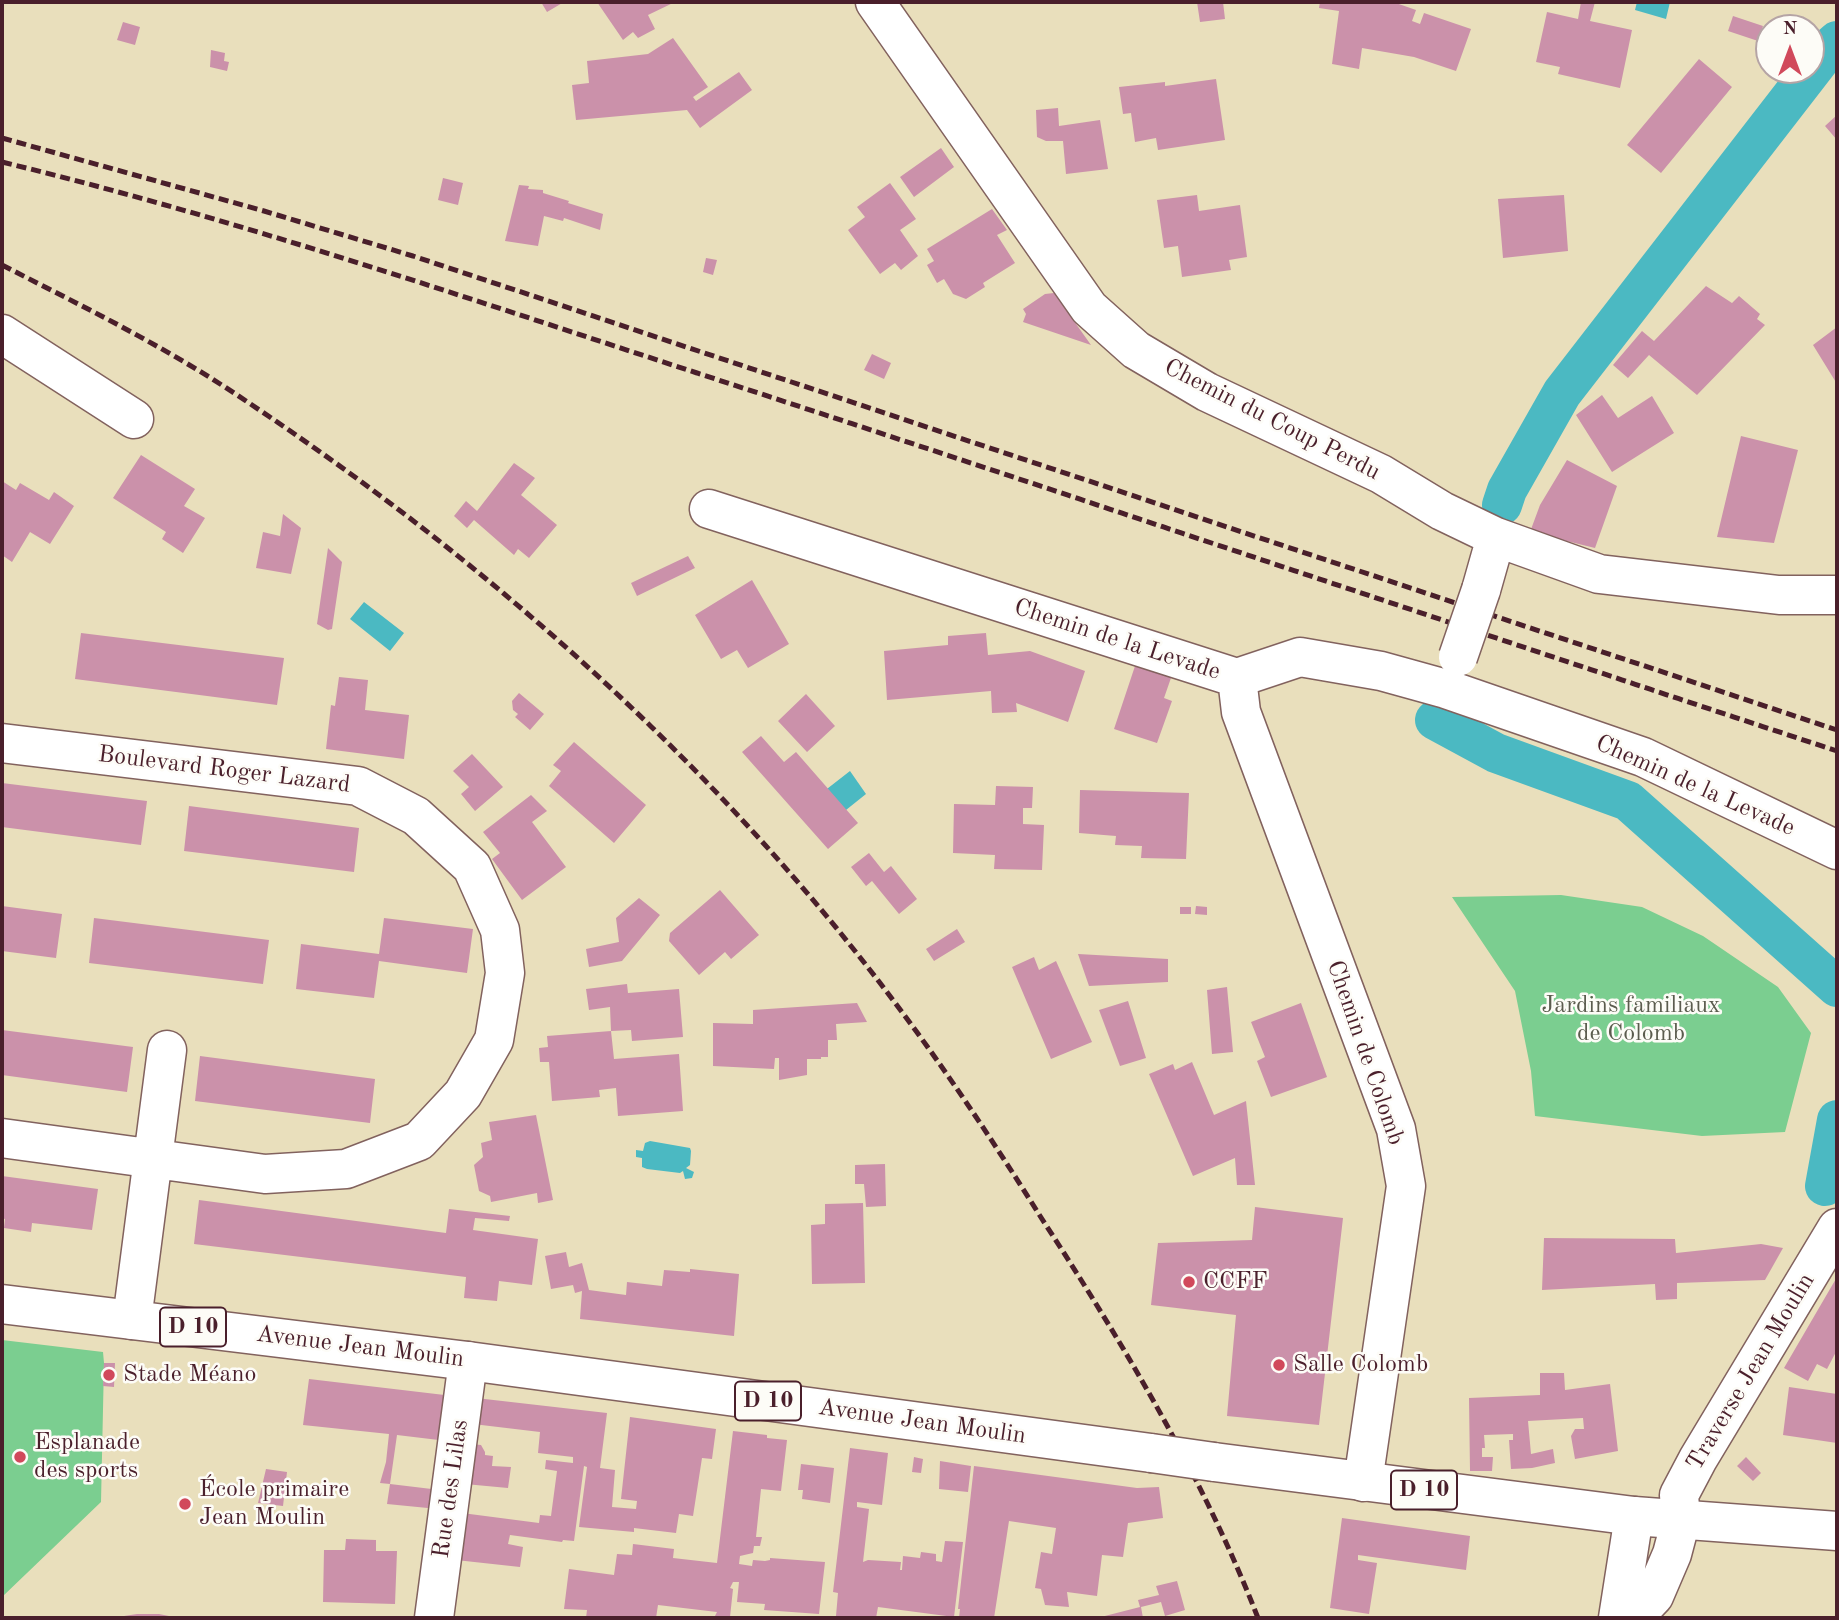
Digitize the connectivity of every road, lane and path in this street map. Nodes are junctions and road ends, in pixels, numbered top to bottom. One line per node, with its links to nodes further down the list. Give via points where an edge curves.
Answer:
1 (875, 2): 5 (street, Chemin du Coup Perdu, via 1089,309 1136,350 1207,392 1381,474)
2 (2, 334): 3 (street)
3 (134, 419)
4 (709, 509): 8 (street, Chemin de la Levade)
5 (1496, 537): 6 (street, Chemin du Coup Perdu, via 1599,574 1779,594); 7 (street, bridge)
6 (1837, 594)
7 (1452, 673): 8 (street, Chemin de la Levade, via 1381,671 1300,657); 10 (street, Chemin de la Levade)
8 (1237, 678): 18 (street, Chemin de Colomb, via 1241,712 1396,1129 1405,1186)
9 (2, 743): 13 (street, Boulevard Roger Lazard, via 358,786 416,816 472,867 500,930 505,974 494,1040 463,1094 419,1141 346,1169 265,1174)
10 (1837, 850)
11 (167, 1050): 13 (street)
12 (2, 1138): 13 (street, Boulevard Roger Lazard)
13 (153, 1159): 16 (street)
14 (1837, 1228): 20 (street, Traverse Jean Moulin, via 1698,1458 1679,1495)
15 (2, 1304): 16 (street, Avenue Jean Moulin / D 10)
16 (132, 1320): 17 (street, Avenue Jean Moulin / D 10)
17 (468, 1361): 18 (street, Avenue Jean Moulin / D 10, bridge); 22 (street, Rue des Lilas)
18 (1363, 1482): 19 (street, Avenue Jean Moulin / D 10)
19 (1634, 1516): 20 (street, D 10); 23 (street)
20 (1681, 1520): 21 (street, D 10); 24 (street, Traverse Jean Moulin, via 1654,1596)
21 (1837, 1531)
22 (434, 1618)
23 (1618, 1618)
24 (1633, 1618)

